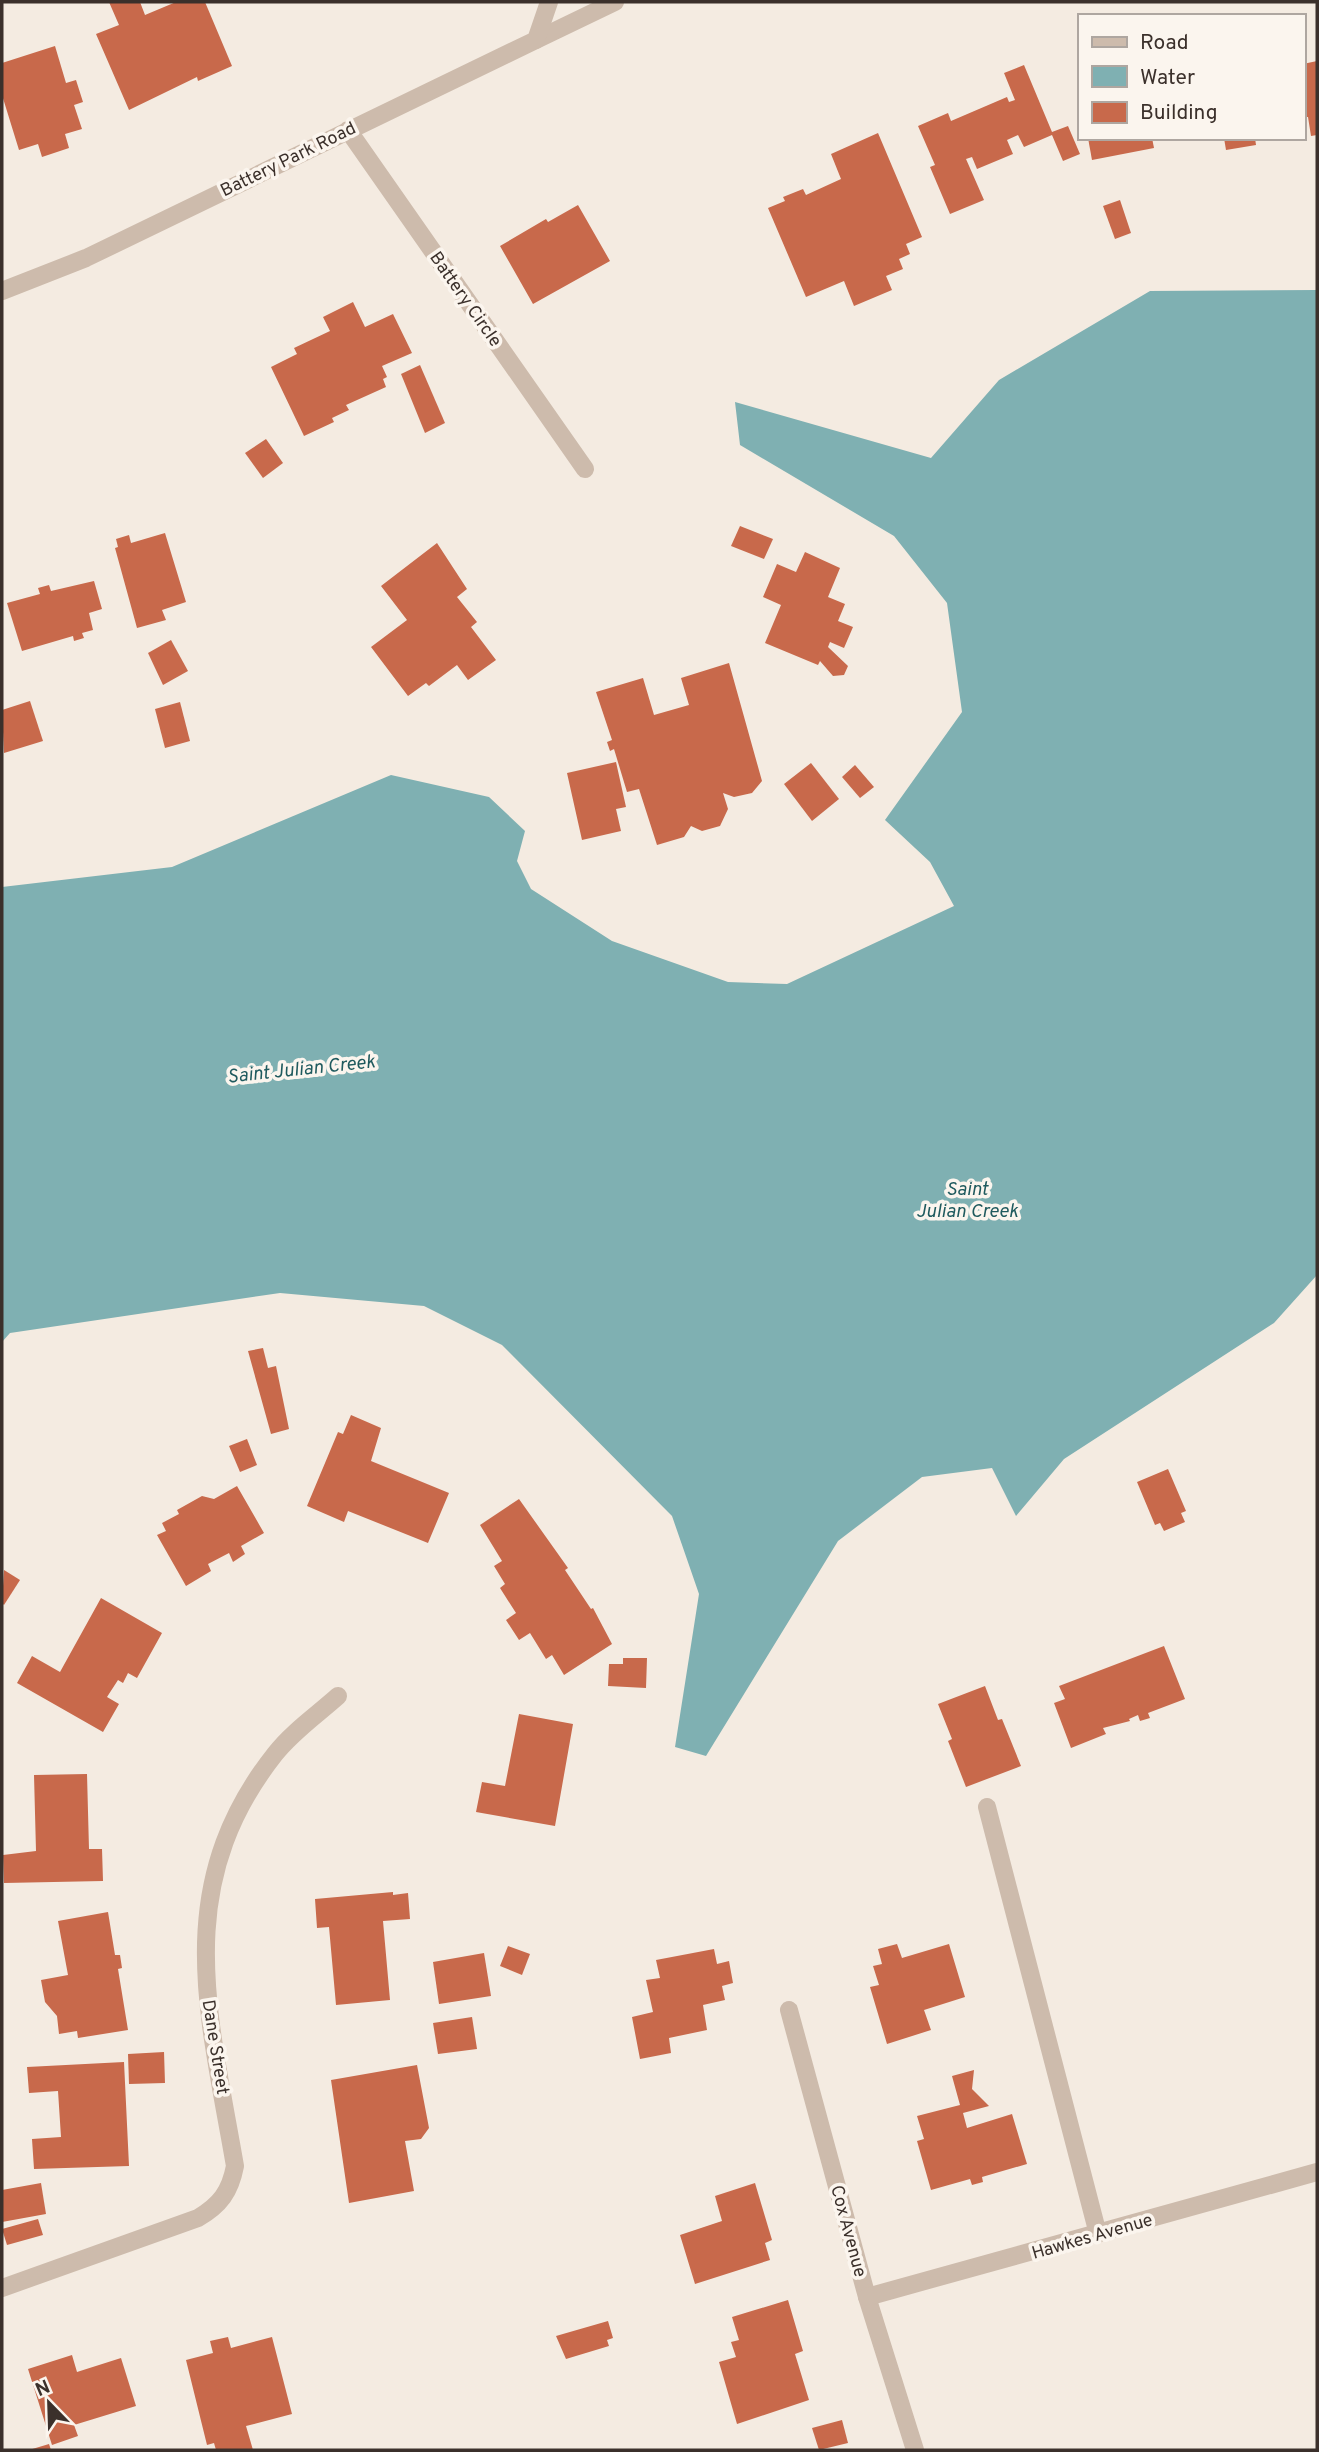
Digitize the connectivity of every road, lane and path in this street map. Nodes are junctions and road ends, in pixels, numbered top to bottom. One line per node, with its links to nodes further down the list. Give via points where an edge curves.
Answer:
1 (549, 2): 3 (street)
2 (615, 2): 3 (street, Battery Park Road)
3 (536, 40): 4 (street, Battery Park Road)
4 (348, 130): 5 (street, Battery Park Road, via 86,258); 6 (street, Battery Circle)
5 (2, 291)
6 (585, 469)
7 (338, 1696): 12 (street, Dane Street, via 277,1751 246,1796 215,1866 205,1958 209,2013 234,2166 232,2184 218,2206 198,2218)
8 (987, 1807): 11 (street)
9 (789, 2010): 13 (street, Cox Avenue)
10 (1317, 2172): 11 (street, Hawkes Avenue)
11 (1098, 2234): 13 (street, Hawkes Avenue)
12 (2, 2288)
13 (867, 2297): 14 (street, Cox Avenue)
14 (915, 2450)

